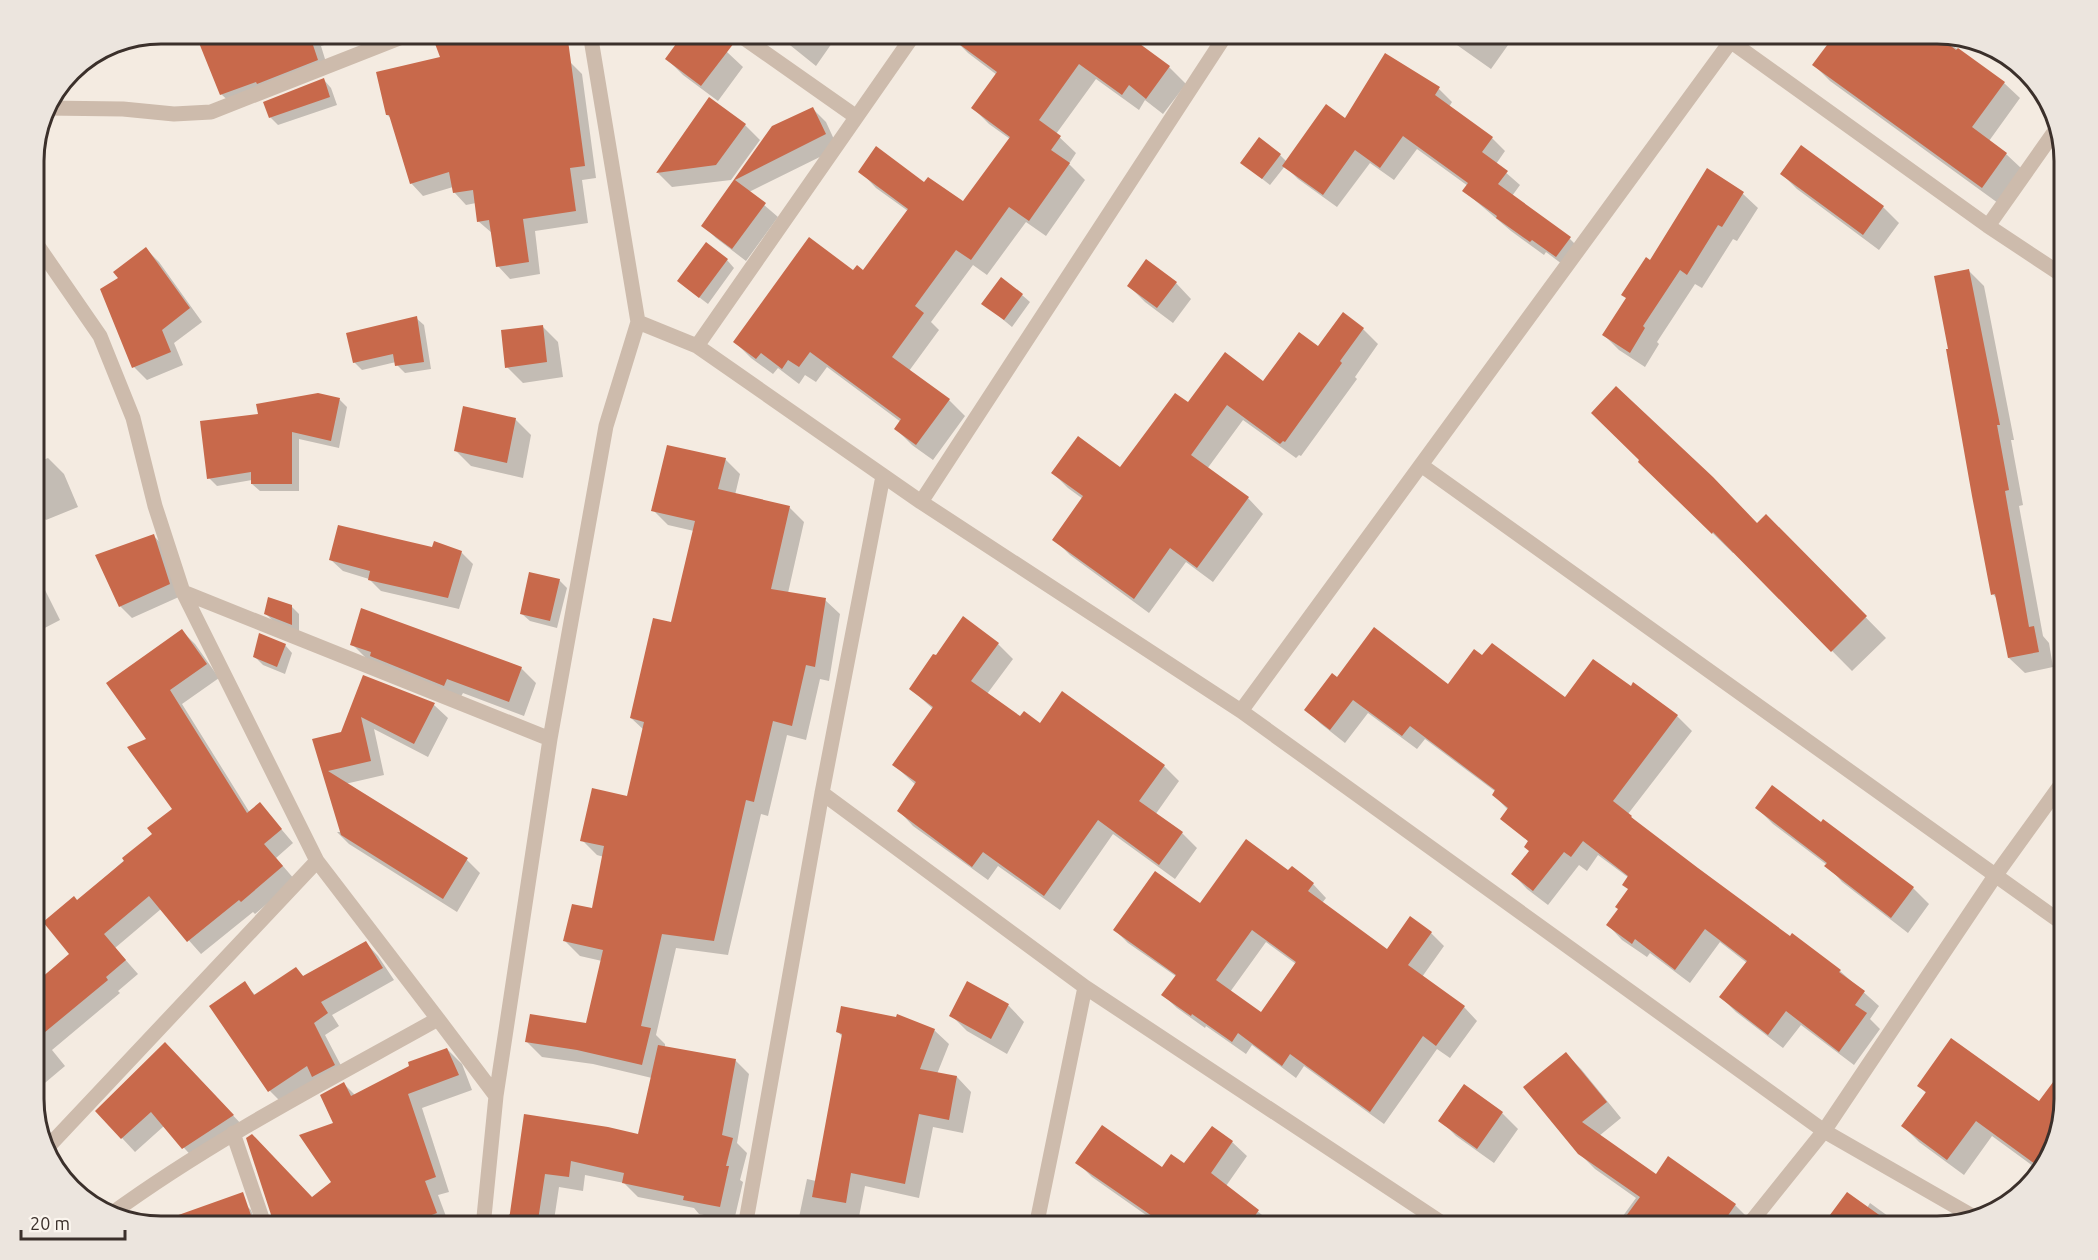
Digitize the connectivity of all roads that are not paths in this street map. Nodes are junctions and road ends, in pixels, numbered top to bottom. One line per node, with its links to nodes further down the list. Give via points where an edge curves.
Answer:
1 (384, 44): 8 (street, via 211,112)
2 (592, 44): 14 (street)
3 (753, 44): 9 (street)
4 (907, 44): 9 (street)
5 (1213, 44): 18 (street)
6 (1720, 44): 16 (street)
7 (1735, 44): 11 (street)
8 (56, 108)
9 (855, 116): 15 (street)
10 (2052, 136): 11 (street)
11 (1988, 226): 13 (street)
12 (44, 255): 19 (street, via 100,336 133,418 155,506)
13 (2054, 270)
14 (638, 322): 15 (street); 21 (street, via 606,426)
15 (697, 346): 17 (street)
16 (1421, 465): 20 (street); 25 (street)
17 (883, 476): 18 (street); 22 (street)
18 (921, 502): 20 (street)
19 (183, 592): 21 (street); 24 (street)
20 (1241, 711): 30 (street)
21 (550, 740): 29 (street)
22 (822, 793): 27 (street); 37 (street)
23 (2054, 794): 25 (street)
24 (317, 861): 28 (street); 32 (street)
25 (1995, 876): 26 (street); 30 (street)
26 (2054, 917)
27 (1085, 987): 38 (street); 39 (street)
28 (438, 1019): 29 (street); 31 (street)
29 (496, 1096): 36 (street)
30 (1824, 1131): 34 (street); 40 (street)
31 (233, 1133): 33 (street); 35 (street)
32 (52, 1143)
33 (118, 1209)
34 (1967, 1213)
35 (261, 1216)
36 (484, 1216)
37 (747, 1216)
38 (1038, 1216)
39 (1431, 1216)
40 (1756, 1216)

